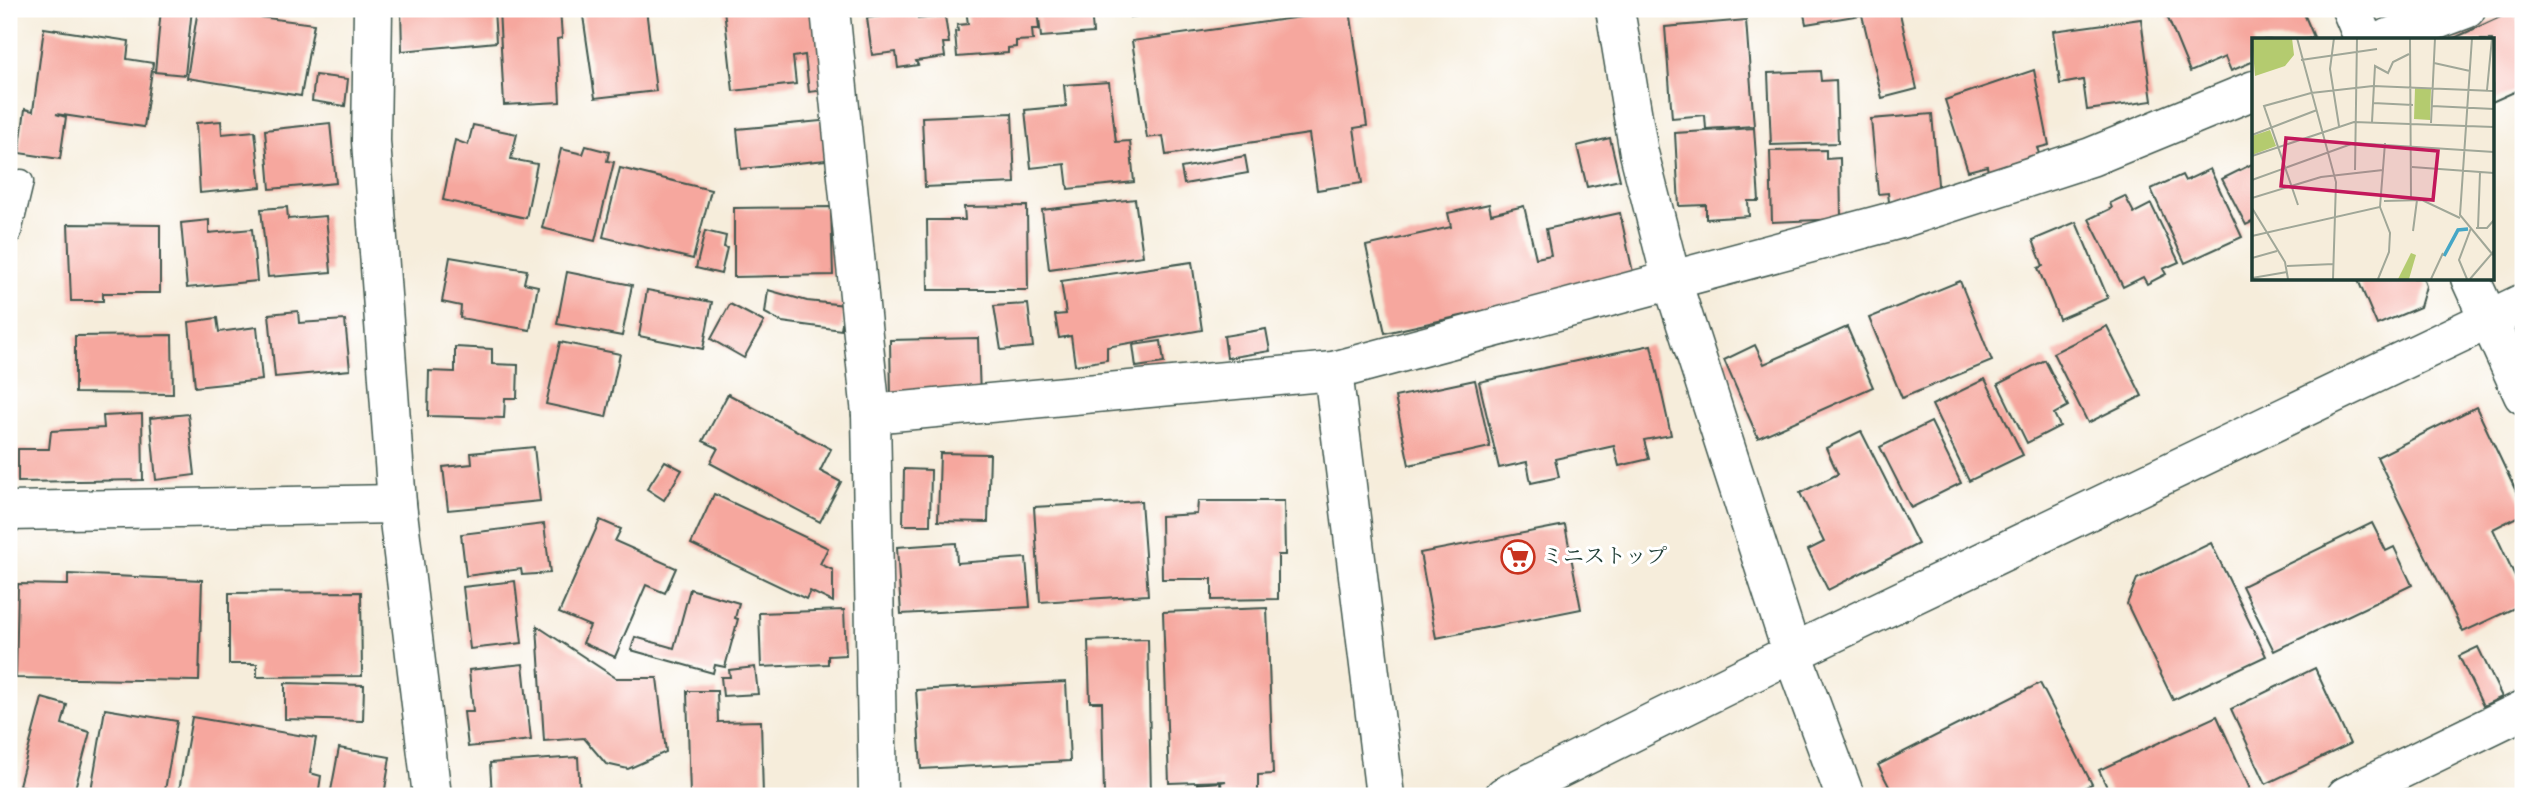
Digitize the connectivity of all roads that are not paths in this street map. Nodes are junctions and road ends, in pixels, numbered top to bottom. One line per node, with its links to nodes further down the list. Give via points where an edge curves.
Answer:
1 (373, 9): 18 (street, via 371,141)
2 (830, 9): 17 (street)
3 (1615, 9): 11 (street, via 1639,153)
4 (2351, 9): 6 (street)
5 (2466, 9): 7 (street)
6 (2363, 38)
7 (2388, 38)
8 (2252, 91): 11 (street, via 2091,157 2026,178 1897,219)
9 (21, 182): 10 (lane)
10 (9, 232)
11 (1671, 278): 15 (street); 20 (street)
12 (2471, 280): 14 (street)
13 (2523, 303): 14 (street)
14 (2489, 319): 16 (street); 20 (street)
15 (1333, 370): 17 (street); 24 (street)
16 (2523, 395)
17 (871, 414): 23 (street)
18 (397, 504): 19 (street); 22 (street)
19 (9, 511)
20 (1792, 653): 25 (street); 26 (street)
21 (2523, 710): 27 (street)
22 (432, 796)
23 (878, 796)
24 (1385, 796)
25 (1504, 796)
26 (1845, 796)
27 (2346, 796)

